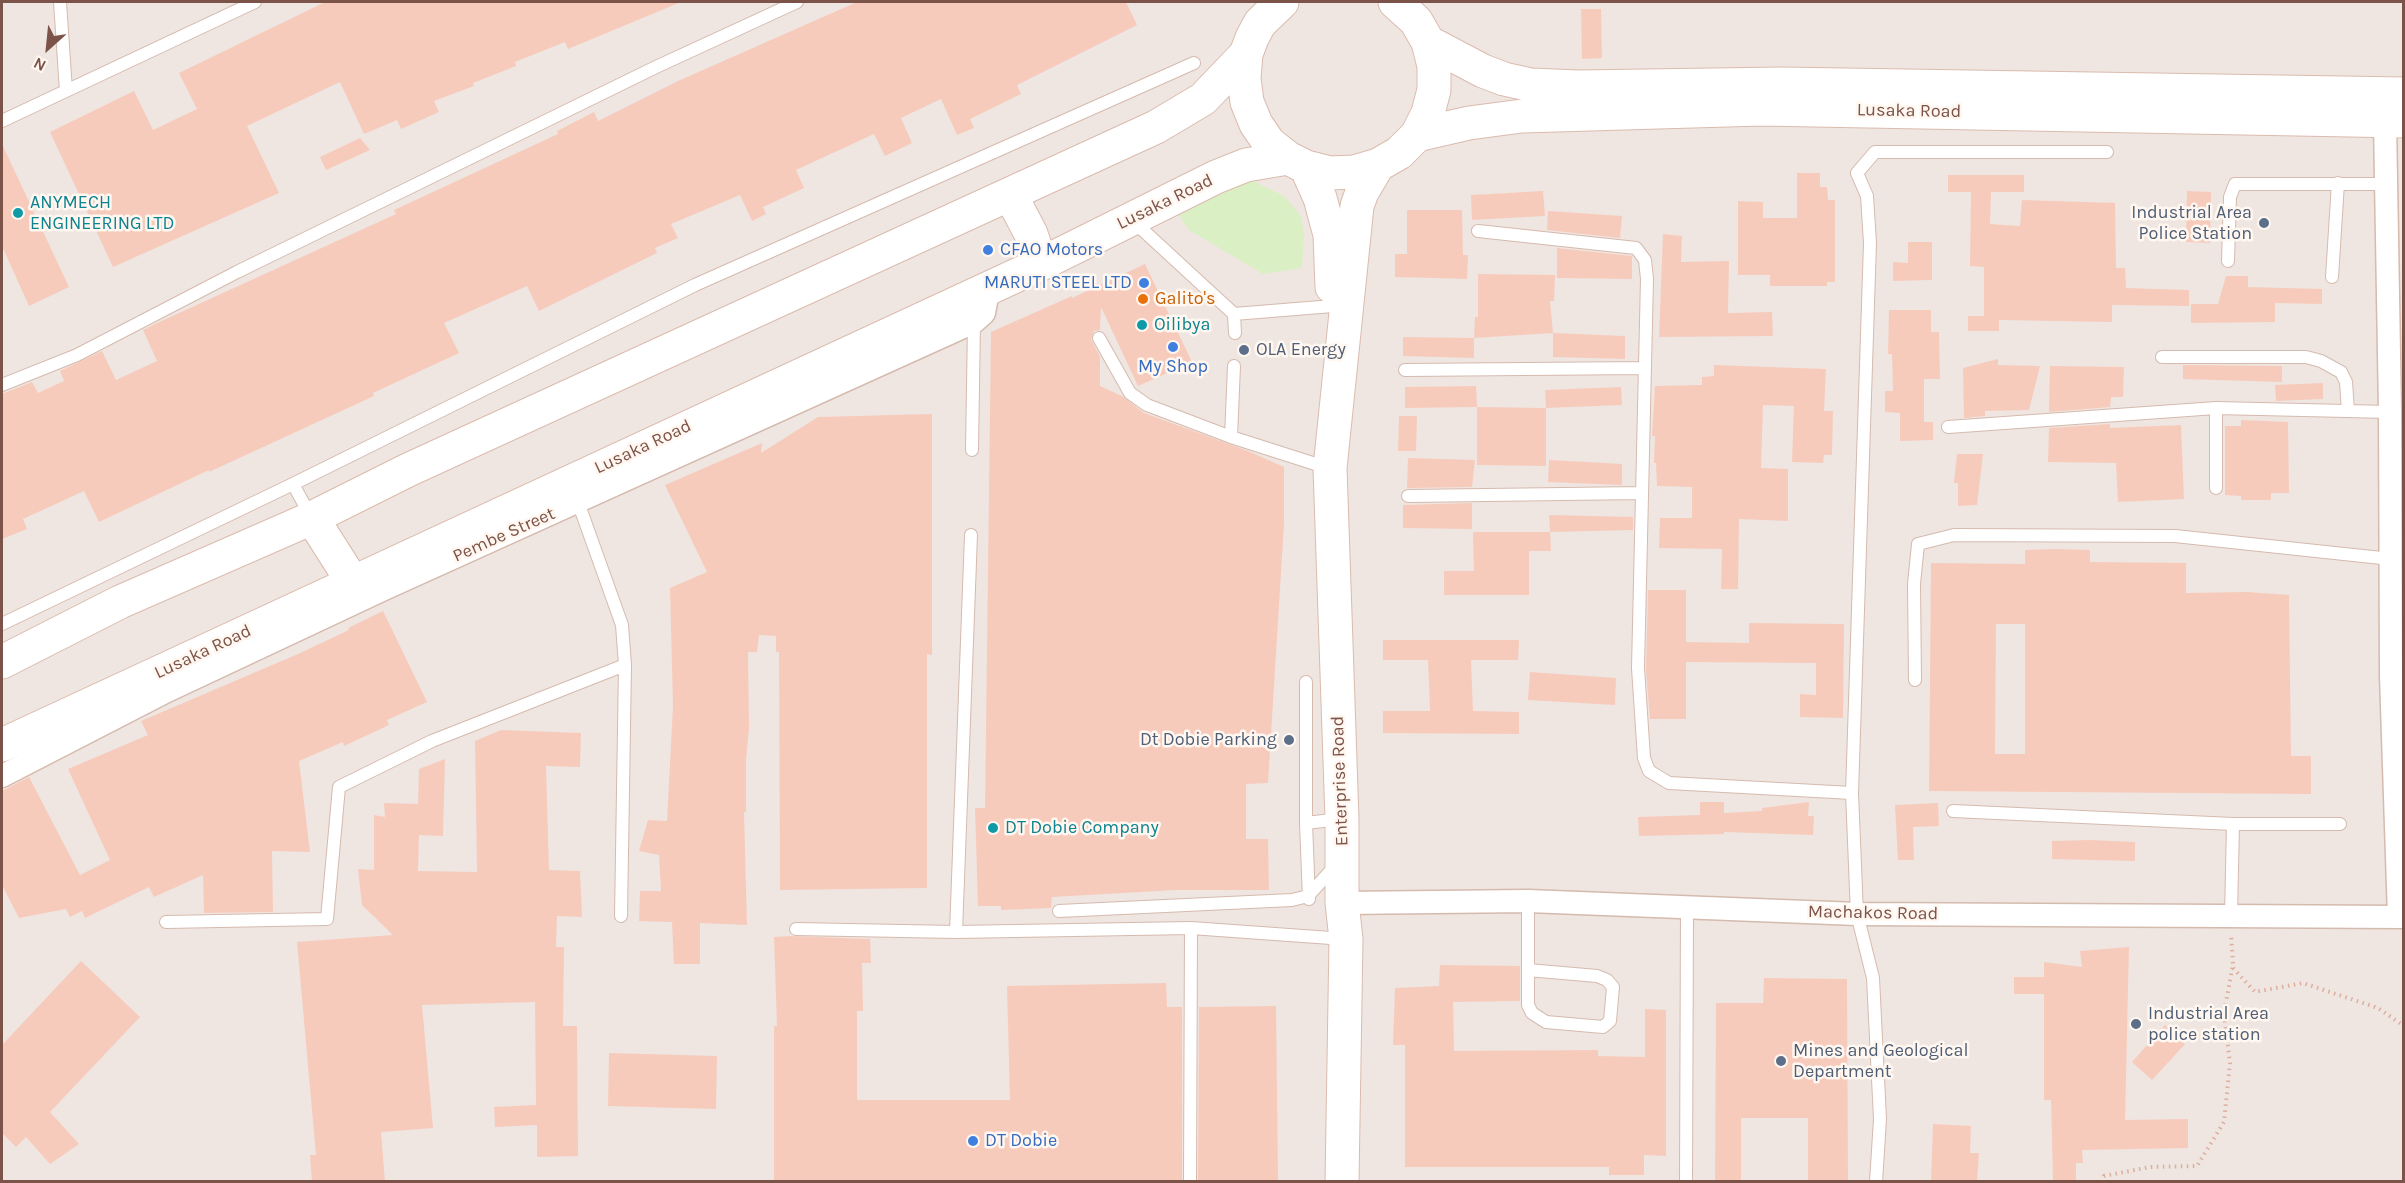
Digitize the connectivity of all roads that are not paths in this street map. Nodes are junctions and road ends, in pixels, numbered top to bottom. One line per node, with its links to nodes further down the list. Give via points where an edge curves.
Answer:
1 (60, 2): 9 (lane)
2 (255, 2): 9 (lane)
3 (797, 2): 35 (lane, via 280,251 77,355)
4 (1282, 2): 7 (main road, via 1260,23)
5 (1399, 3): 6 (main road)
6 (1428, 42): 10 (main road, Lusaka Road, via 1483,71 1530,85 1782,84); 13 (main road, via 1434,90)
7 (1246, 54): 15 (main road, via 1247,102 1256,124 1269,142); 19 (main road, via 1203,99 1180,113)
8 (1194, 63): 43 (lane, via 695,285)
9 (66, 91): 11 (lane)
10 (2403, 94)
11 (2, 121)
12 (2394, 121): 13 (main road, Lusaka Road, via 1749,110 1522,116); 18 (street)
13 (1417, 135): 16 (main road, via 1399,153)
14 (2107, 152): 60 (lane, via 1875,152 1857,173 1867,196 1870,243)
15 (1297, 163): 16 (main road, Lusaka Road, via 1338,172); 20 (main road, Lusaka Road, via 1246,165); 26 (main road, Enterprise Road, via 1320,198 1330,234)
16 (1378, 165): 26 (main road, Enterprise Road, via 1357,206)
17 (2338, 183): 18 (lane); 22 (lane, via 2235,184 2230,197); 24 (lane)
18 (2385, 184): 38 (street)
19 (1010, 194): 23 (main road); 49 (main road, via 408,470)
20 (1131, 218): 23 (main road, Lusaka Road); 27 (lane)
21 (1478, 231): 33 (lane, via 1636,248 1645,260 1647,279)
22 (2228, 261)
23 (1041, 264): 25 (main road, Lusaka Road)
24 (2332, 277)
25 (990, 286): 28 (street, via 984,313); 48 (main road, Lusaka Road)
26 (1339, 306): 27 (lane); 42 (main road, Enterprise Road, via 1338,381)
27 (1234, 314): 29 (lane)
28 (974, 322): 41 (lane); 47 (street, Pembe Street)
29 (1235, 333)
30 (1099, 338): 40 (lane, via 1130,393 1147,405)
31 (2163, 357): 37 (lane, via 2306,357 2321,361 2341,372 2346,382)
32 (1234, 366): 40 (lane)
33 (1645, 368): 34 (lane); 45 (lane)
34 (1405, 370)
35 (2, 385)
36 (2216, 408): 37 (lane); 39 (lane); 44 (lane)
37 (2348, 411): 38 (lane)
38 (2390, 412): 51 (street)
39 (1948, 427)
40 (1231, 437): 42 (lane)
41 (972, 450)
42 (1330, 468): 62 (main road, Enterprise Road)
43 (293, 484): 49 (lane); 53 (lane)
44 (2216, 488)
45 (1642, 493): 46 (lane); 60 (lane, via 1638,668 1644,758 1649,771 1669,783)
46 (1408, 496)
47 (578, 502): 48 (street, Pembe Street); 55 (lane, via 622,625)
48 (532, 511): 52 (main road, Lusaka Road); 59 (street, Pembe Street, via 384,589 167,691)
49 (312, 518): 52 (main road); 54 (main road, via 120,602)
50 (970, 536): 79 (lane)
51 (2391, 559): 56 (lane, via 2175,536 1954,535 1918,544 1914,584); 75 (street, via 2391,676)
52 (352, 582): 58 (main road, Lusaka Road)
53 (2, 624)
54 (2, 662)
55 (625, 665): 74 (lane); 76 (lane, via 432,741 339,787 327,919)
56 (1915, 680)
57 (1306, 682): 63 (lane)
58 (2, 746)
59 (2, 776)
60 (1852, 793): 72 (lane)
61 (1953, 811): 64 (lane)
62 (1342, 819): 63 (lane); 66 (main road, Enterprise Road)
63 (1306, 823): 67 (lane)
64 (2233, 824): 65 (lane); 73 (lane)
65 (2340, 824)
66 (1342, 858): 67 (lane); 69 (main road, Enterprise Road)
67 (1308, 897): 71 (lane)
68 (1528, 901): 69 (street, Machakos Road); 70 (street, Machakos Road); 81 (lane)
69 (1342, 903): 80 (main road, Enterprise Road)
70 (1687, 909): 72 (street, Machakos Road); 84 (lane)
71 (1059, 911)
72 (1857, 914): 73 (street, Machakos Road); 85 (lane, via 1873,978 1880,1119)
73 (2231, 915): 75 (street, Machakos Road)
74 (621, 916)
75 (2401, 917)
76 (166, 922)
77 (1191, 928): 79 (lane); 80 (lane); 82 (lane)
78 (796, 929): 79 (lane)
79 (956, 932)
80 (1346, 939): 83 (main road, Enterprise Road)
81 (1528, 970): 81 (lane, via 1607,980 1613,987 1610,1021 1603,1027 1537,1018 1528,1005)
82 (1190, 1182)
83 (1341, 1182)
84 (1686, 1182)
85 (1876, 1182)

